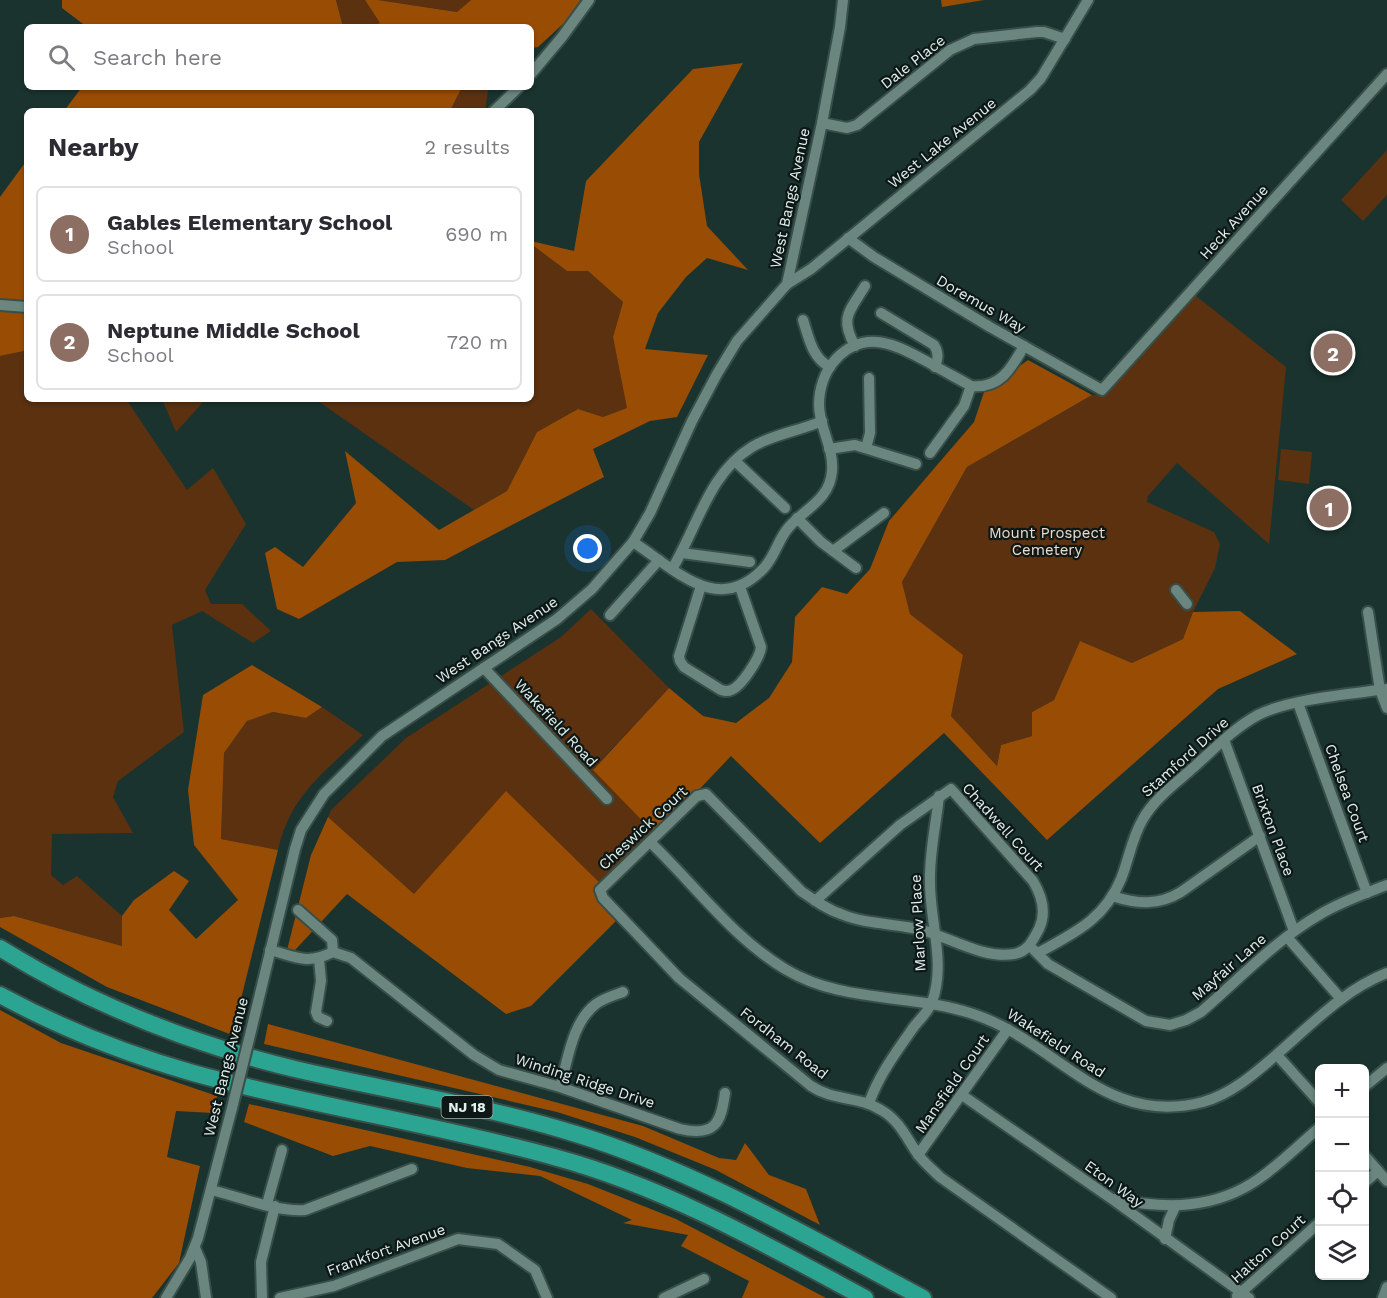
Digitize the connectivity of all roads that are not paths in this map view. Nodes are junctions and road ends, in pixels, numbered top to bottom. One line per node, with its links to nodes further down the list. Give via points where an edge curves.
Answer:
1 (589, 0): 5 (street)
2 (843, 0): 9 (street, West Bangs Avenue)
3 (1088, 0): 4 (street, West Lake Avenue)
4 (1065, 39): 9 (street, Dale Place, via 1044,32 966,42 950,50 857,125 847,128); 10 (street, West Lake Avenue, via 1030,90)
5 (534, 70)
6 (1387, 74): 23 (street, Heck Avenue)
7 (516, 90): 8 (street)
8 (497, 108)
9 (822, 123): 11 (street, West Bangs Avenue)
10 (848, 238): 11 (street, West Lake Avenue); 18 (street, Doremus Way)
11 (787, 284): 33 (street, West Bangs Avenue, via 737,340)
12 (865, 286): 17 (street, via 847,316 848,334)
13 (0, 305): 14 (street)
14 (24, 307)
15 (881, 313): 20 (street, via 934,345 938,350)
16 (803, 320): 19 (street, via 815,354)
17 (855, 346): 19 (street); 20 (street, via 891,344)
18 (1024, 346): 22 (street, via 1001,379 986,386); 23 (street, Doremus Way)
19 (830, 367): 24 (street, via 819,401)
20 (935, 367): 22 (street)
21 (869, 378): 25 (street)
22 (971, 386): 27 (street, via 964,406)
23 (1102, 390)
24 (822, 421): 26 (street); 28 (street, via 759,443)
25 (867, 448): 26 (street, via 848,445); 29 (street)
26 (830, 449): 32 (street, via 833,462 829,486 820,501)
27 (930, 453)
28 (735, 461): 30 (street); 35 (street, via 712,490)
29 (916, 464)
30 (785, 508)
31 (884, 513): 34 (street)
32 (797, 518): 34 (street); 41 (street, via 766,566)
33 (633, 542): 36 (street); 46 (street, West Bangs Avenue, via 569,610)
34 (833, 551): 38 (street)
35 (682, 553): 37 (street); 39 (street)
36 (659, 560): 39 (street); 45 (street)
37 (750, 561)
38 (856, 568)
39 (672, 569): 40 (street)
40 (701, 586): 41 (street); 41 (street, via 680,661 728,691 758,660 761,647)
41 (740, 587)
42 (1176, 590): 43 (street)
43 (1187, 604)
44 (1368, 612): 47 (street)
45 (610, 615)
46 (484, 668): 53 (street, Wakefield Road); 65 (street, West Bangs Avenue, via 382,736 324,794 301,830)
47 (1384, 689): 48 (street, Stamford Drive); 49 (street)
48 (1298, 703): 50 (street, Stamford Drive, via 1259,714); 58 (street, Chelsea Court)
49 (1387, 708)
50 (1224, 740): 54 (street, Brixton Place); 59 (street, Stamford Drive, via 1148,810)
51 (709, 796): 55 (street, Cheswick Court, via 698,796); 60 (street, Stamford Drive)
52 (939, 796): 60 (street, Chadwell Court, via 900,825); 63 (street, Marlow Place, via 930,880); 66 (street, Chadwell Court, via 951,789 1033,881 1042,903)
53 (607, 799)
54 (1260, 836): 59 (street, via 1168,899 1142,903); 62 (street, Brixton Place)
55 (650, 842): 57 (street, Cheswick Court); 73 (street, Wakefield Road, via 747,942 787,970 844,993)
56 (1387, 885): 58 (street, Mayfair Lane)
57 (600, 890): 83 (street, Fordham Road, via 603,898 679,978 811,1086 830,1096)
58 (1367, 892): 62 (street, Mayfair Lane, via 1332,907)
59 (1112, 896): 66 (street, Stamford Drive, via 1081,930)
60 (815, 901): 63 (street, Stamford Drive, via 852,918)
61 (298, 910): 67 (street, via 332,940)
62 (1290, 934): 66 (street, Mayfair Lane, via 1201,1012 1170,1025 1138,1018 1048,964); 72 (street, Brixton Place)
63 (936, 935): 66 (street, Stamford Drive, via 991,953); 73 (street, Marlow Place)
64 (0, 948): 109 (highway, NJ 18, via 88,996 202,1043 297,1069 526,1120 621,1149 730,1196)
65 (270, 950): 68 (street); 92 (street, West Bangs Avenue, bridge)
66 (1034, 950)
67 (333, 952): 68 (street); 79 (street, Winding Ridge Drive, via 351,958 483,1061 510,1074)
68 (319, 959): 74 (street, via 321,981 316,1012)
69 (1387, 973): 72 (street, Wakefield Road)
70 (623, 992): 79 (street, via 597,1003 580,1025)
71 (0, 995): 108 (highway, NJ 18, via 99,1041 194,1073 506,1144 613,1176 712,1218)
72 (1341, 999): 76 (street, Wakefield Road)
73 (932, 1003): 75 (street, Wakefield Road); 83 (street, Marlow Place, via 879,1077)
74 (327, 1021)
75 (1008, 1029): 76 (street, Wakefield Road, via 1101,1091 1154,1106 1189,1105 1219,1096 1246,1081); 81 (street, Mansfield Court)
76 (1277, 1055): 82 (street)
77 (1387, 1068): 78 (street)
78 (1369, 1084)
79 (560, 1087): 80 (street, Winding Ridge Drive, via 691,1131 706,1130 716,1124 722,1116)
80 (725, 1093)
81 (962, 1095): 86 (street, Mansfield Court); 93 (street, Eton Way)
82 (1315, 1097)
83 (869, 1103): 86 (street, Fordham Road, via 898,1123)
84 (1315, 1131): 95 (street, via 1250,1184 1216,1199)
85 (282, 1150): 94 (street)
86 (918, 1155): 110 (street, Fordham Road, via 940,1177)
87 (1369, 1160): 89 (street)
88 (412, 1169): 94 (street, via 305,1210)
89 (1378, 1171): 90 (street); 91 (street)
90 (1369, 1179)
91 (1387, 1181)
92 (211, 1190): 94 (street); 98 (street, West Bangs Avenue)
93 (1112, 1199): 95 (street); 97 (street, Eton Way)
94 (271, 1205): 104 (street, via 261,1262)
95 (1175, 1207): 97 (street)
96 (1316, 1226): 101 (street, Halton Court)
97 (1165, 1239): 101 (street, Eton Way)
98 (195, 1248): 102 (street, West Bangs Avenue); 103 (street)
99 (704, 1280): 107 (street)
100 (1387, 1287): 111 (street)
101 (1242, 1296)
102 (166, 1298)
103 (206, 1298)
104 (262, 1298)
105 (281, 1298): 106 (street, Frankfort Avenue, via 334,1286 458,1239 498,1244 535,1270)
106 (547, 1298)
107 (664, 1298)
108 (865, 1298)
109 (923, 1298)
110 (1110, 1298)
111 (1383, 1298)

